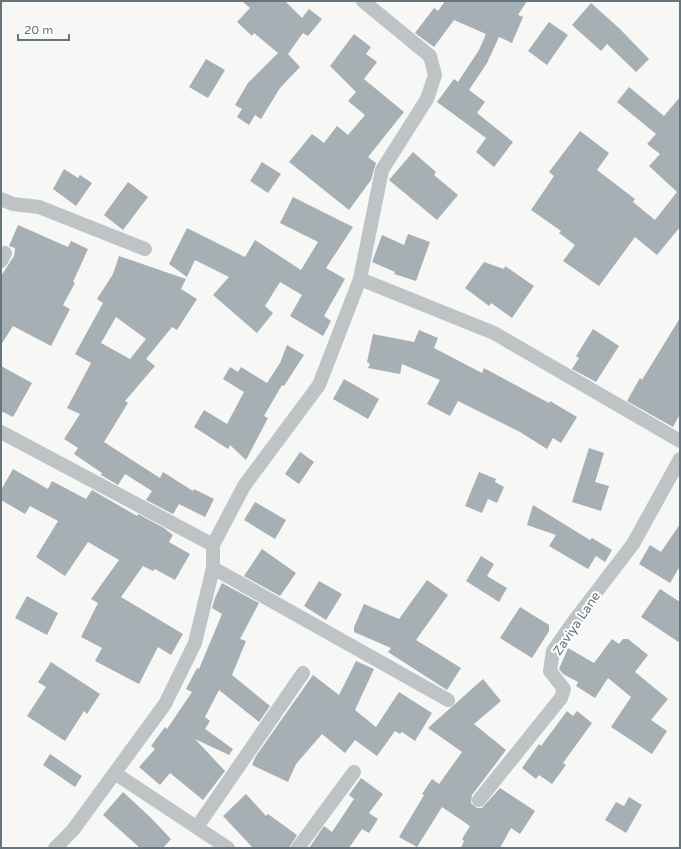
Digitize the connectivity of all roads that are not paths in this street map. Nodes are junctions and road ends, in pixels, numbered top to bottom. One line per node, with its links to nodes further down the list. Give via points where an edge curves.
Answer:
1 (363, 1): 4 (street, via 430,56 435,75 427,99 382,170)
2 (1, 199): 3 (street, via 12,204 39,207)
3 (145, 249)
4 (360, 279): 6 (street, via 494,333); 8 (street, via 319,385 244,486)
5 (1, 432): 8 (street)
6 (680, 440)
7 (680, 458): 14 (street, Zaviya Lane, via 633,544 553,651 550,671 564,689 561,698)
8 (213, 545): 9 (street)
9 (213, 568): 11 (street); 13 (street, via 195,643 165,704)
10 (303, 673): 15 (street)
11 (448, 700)
12 (354, 772): 18 (street)
13 (116, 774): 15 (street); 16 (street, via 73,830)
14 (479, 800)
15 (197, 828): 17 (street)
16 (55, 848)
17 (228, 848)
18 (298, 848)

